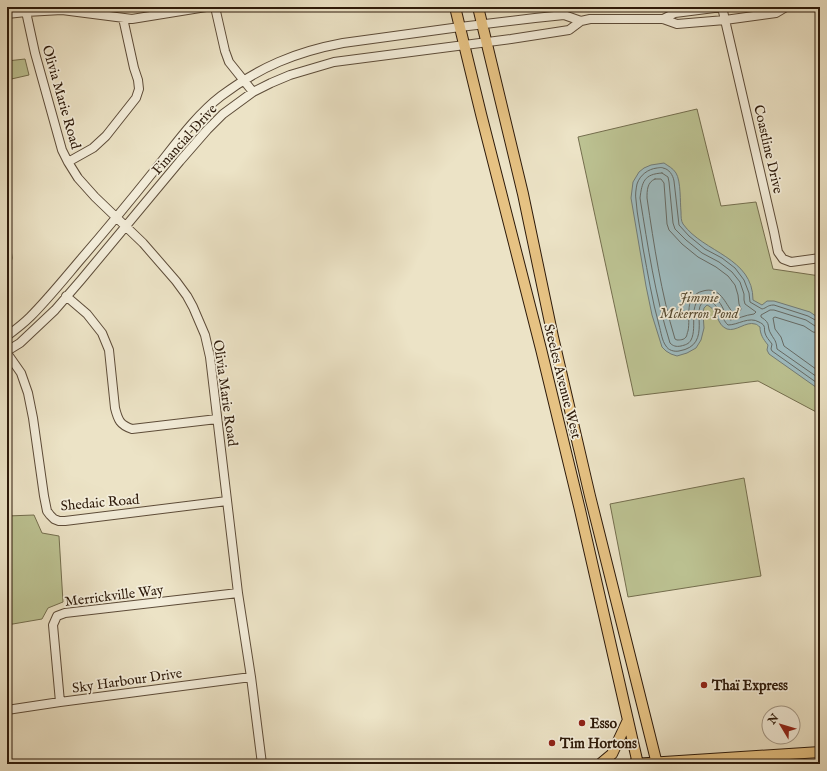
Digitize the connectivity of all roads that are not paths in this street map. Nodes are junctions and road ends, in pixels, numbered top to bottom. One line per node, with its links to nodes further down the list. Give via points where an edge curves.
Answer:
1 (206, 7): 9 (street)
2 (215, 7): 17 (street, via 229,62)
3 (455, 7): 14 (main road, Steeles Avenue West)
4 (478, 7): 13 (main road, Steeles Avenue West)
5 (722, 7): 10 (street, Financial Drive, via 675,13); 11 (street, Coastline Drive)
6 (786, 7): 11 (street, Financial Drive, via 776,13)
7 (26, 10): 8 (street); 9 (street, via 62,10); 19 (street, Olivia Marie Road, via 62,150)
8 (7, 14)
9 (123, 18): 19 (street, via 138,80 136,98 106,136 93,148)
10 (663, 19): 11 (street, Financial Drive, via 677,24); 12 (street, Financial Drive)
11 (725, 20): 22 (street, Coastline Drive, via 778,252 783,259 791,262)
12 (581, 21): 13 (street, Financial Drive, via 564,15); 15 (street, Financial Drive, via 569,30)
13 (482, 24): 14 (street, Financial Drive); 15 (main road, Steeles Avenue West)
14 (460, 26): 16 (main road, Steeles Avenue West); 17 (street, Financial Drive, via 342,43 308,51 272,64)
15 (487, 42): 16 (street, Financial Drive); 34 (main road, Steeles Avenue West, via 590,496)
16 (464, 46): 18 (street, Financial Drive, via 334,62 290,75); 32 (main road, Steeles Avenue West, via 543,357)
17 (244, 80): 18 (street); 20 (street, Financial Drive, via 220,97 191,125)
18 (253, 92): 21 (street, Financial Drive, via 223,114 207,130)
19 (68, 162): 20 (street, Olivia Marie Road, via 78,178)
20 (117, 217): 21 (street, Olivia Marie Road); 24 (street, Financial Drive, via 30,318)
21 (126, 226): 23 (street, Financial Drive); 26 (street, Olivia Marie Road, via 176,280 193,307 206,335)
22 (820, 258)
23 (66, 296): 25 (street, Financial Drive, via 40,325); 26 (street, via 102,333 109,350 117,417 125,427 132,429)
24 (7, 336)
25 (7, 352): 27 (street, Shedaic Road, via 21,373 28,393 47,512 54,519 65,521)
26 (217, 419): 27 (street, Olivia Marie Road)
27 (227, 501): 28 (street, Olivia Marie Road)
28 (238, 593): 29 (street, Olivia Marie Road); 30 (street, Merrickville Way, via 57,616 53,624)
29 (251, 677): 30 (street, Sky Harbour Drive); 35 (street, Olivia Marie Road)
30 (60, 702): 31 (street, Sky Harbour Drive)
31 (7, 710)
32 (628, 720): 36 (main road, via 612,754); 37 (main road, Steeles Avenue West)
33 (820, 752): 34 (main road)
34 (657, 763): 37 (main road)
35 (262, 764)
36 (600, 764)
37 (636, 764)

